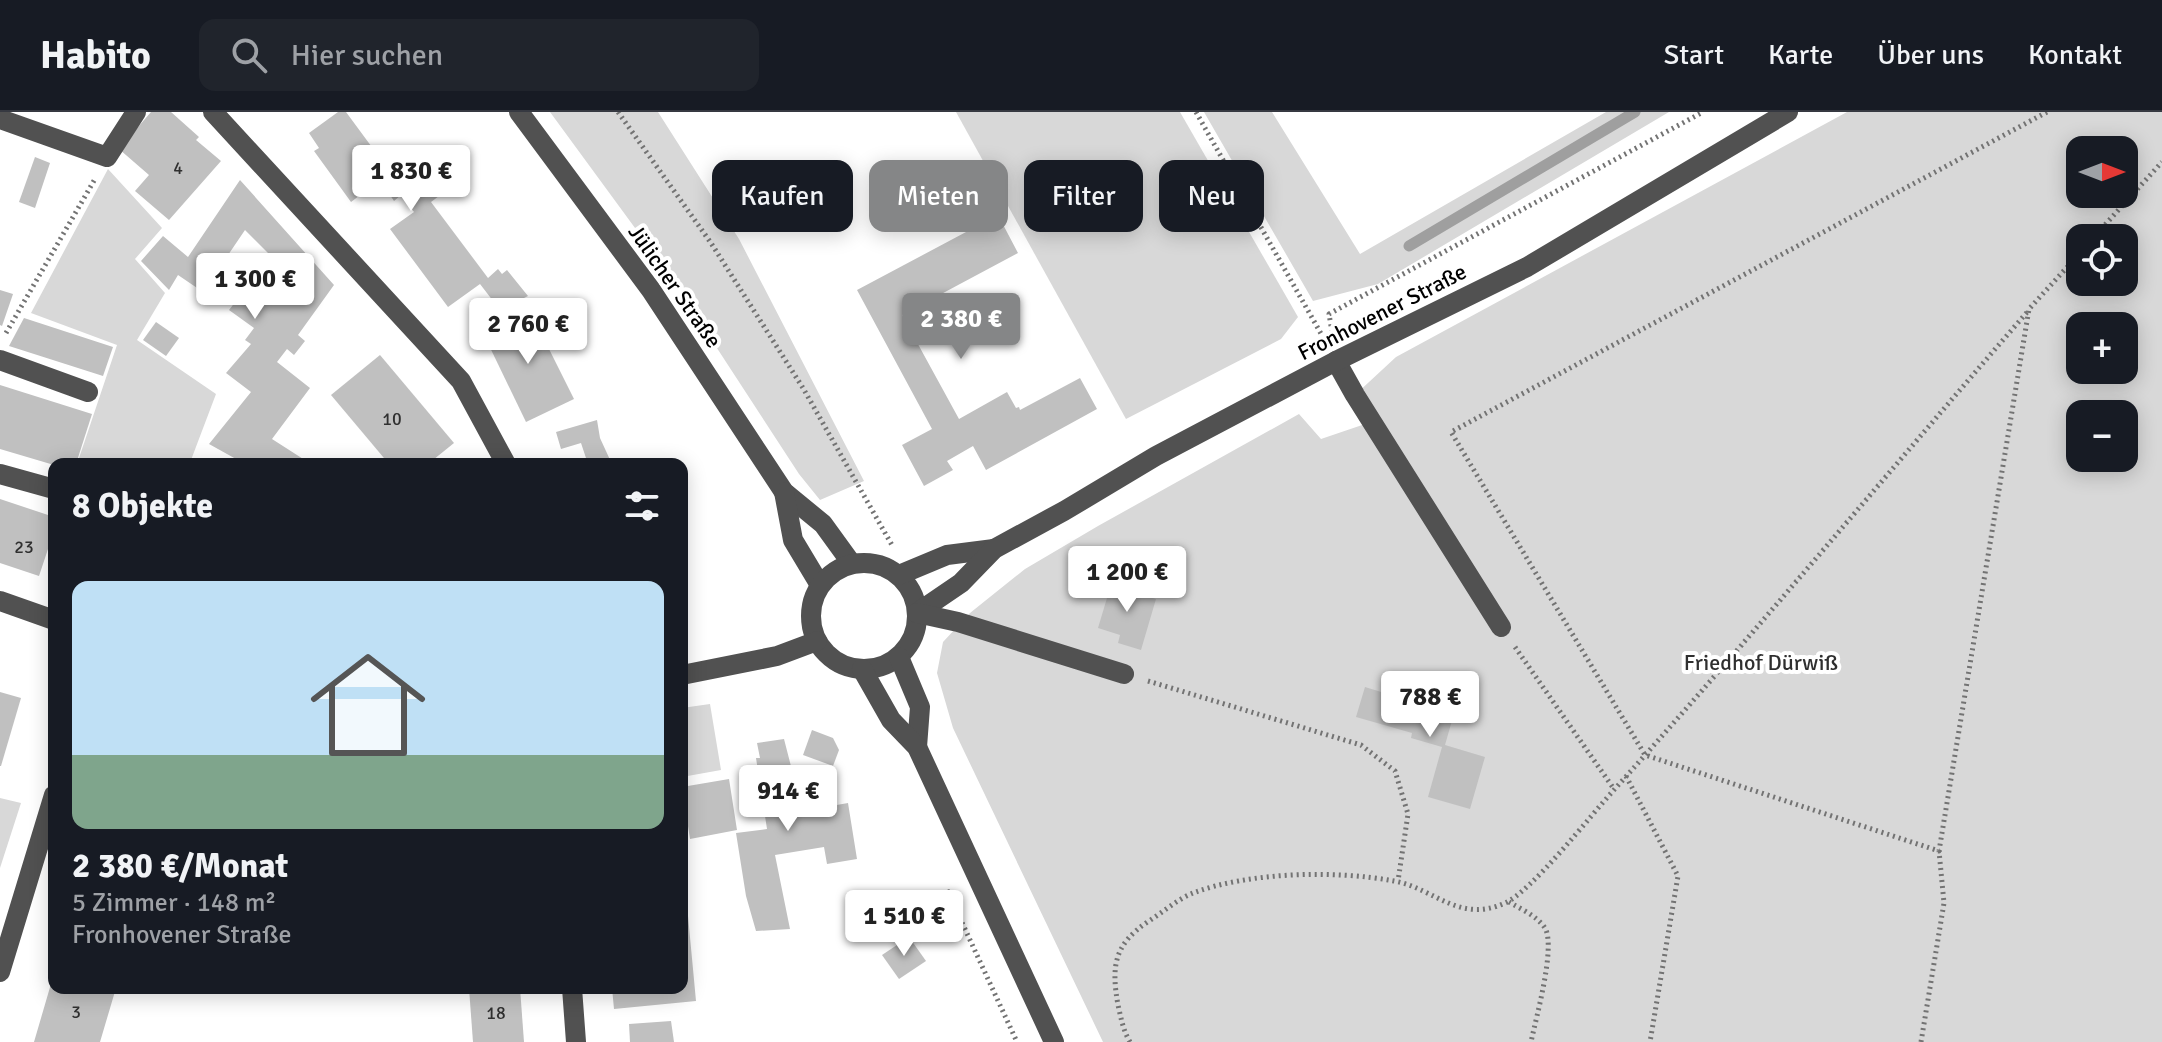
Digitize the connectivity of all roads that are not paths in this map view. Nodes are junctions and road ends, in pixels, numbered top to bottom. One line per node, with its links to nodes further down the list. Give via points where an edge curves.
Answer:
1 (136, 112): 5 (street, via 107,157)
2 (213, 112): 9 (street, via 461,381)
3 (519, 112): 12 (street, Jülicher Straße, via 651,290)
4 (1788, 112): 7 (street, Fronhovener Straße, via 1527,267)
5 (0, 119)
6 (0, 360): 8 (street)
7 (1336, 361): 13 (street, Fronhovener Straße); 20 (street)
8 (88, 392)
9 (503, 458)
10 (0, 474): 11 (street)
11 (48, 487)
12 (784, 492): 14 (street, Jülicher Straße, via 823,524); 16 (street, Jülicher Straße, via 793,540)
13 (994, 549): 15 (street, Fronhovener Straße, via 947,555); 18 (street, Fronhovener Straße, via 961,583)
14 (852, 564): 15 (street, via 877,564); 16 (street)
15 (899, 575): 18 (street, via 912,592)
16 (820, 585): 21 (street, via 812,603)
17 (0, 601): 19 (street)
18 (917, 613): 22 (street, via 913,637); 25 (street)
19 (48, 618)
20 (1501, 627)
21 (817, 641): 23 (street, via 844,666); 24 (street, via 777,656)
22 (899, 657): 23 (street); 26 (street, via 920,707)
23 (862, 669): 26 (street, via 891,720)
24 (688, 674)
25 (1124, 674)
26 (917, 747): 31 (street)
27 (48, 815): 28 (street)
28 (0, 972)
29 (572, 994): 30 (street)
30 (576, 1042)
31 (1054, 1042)

